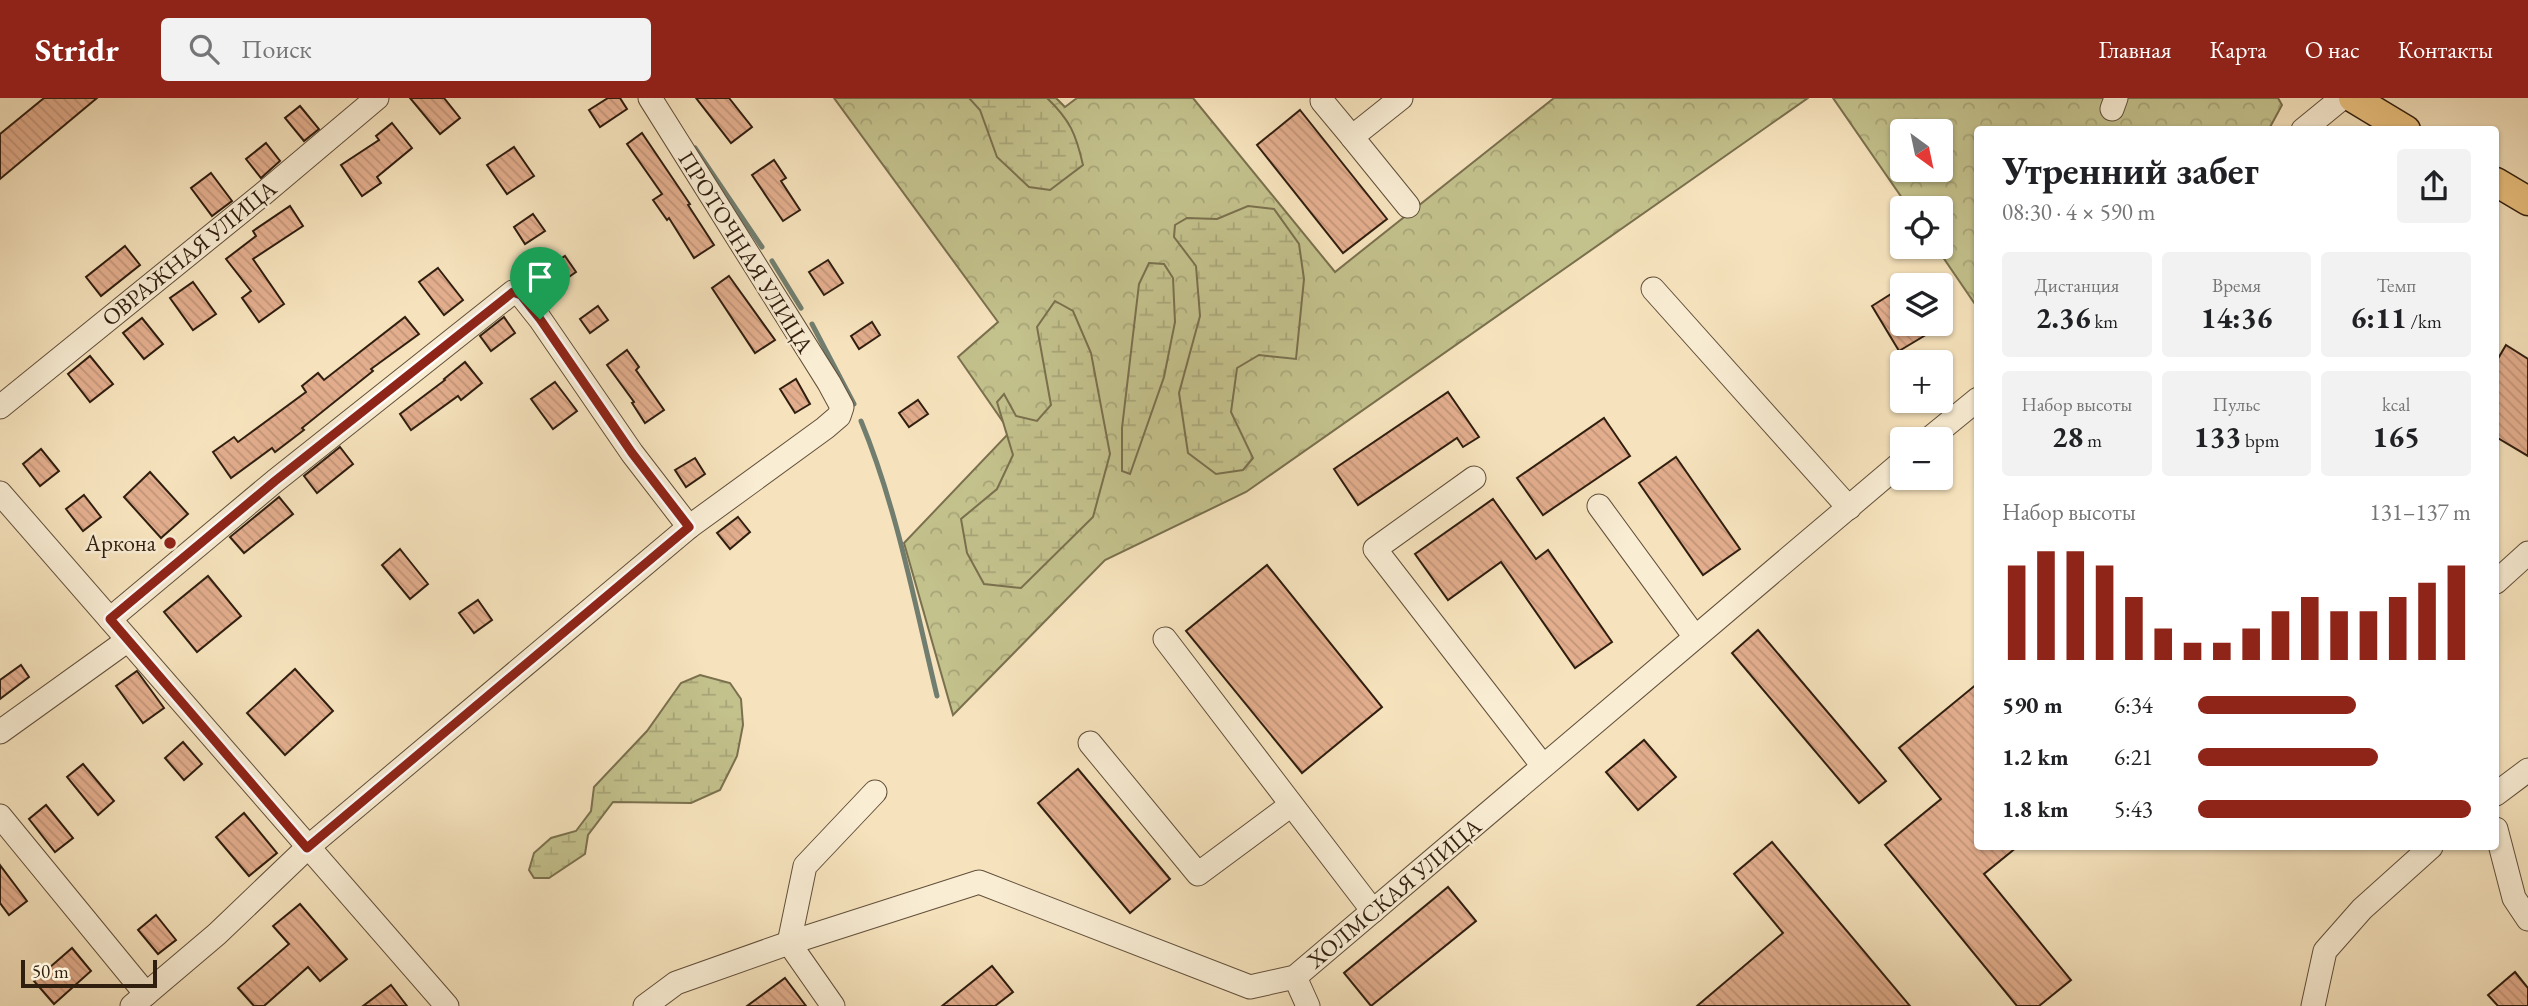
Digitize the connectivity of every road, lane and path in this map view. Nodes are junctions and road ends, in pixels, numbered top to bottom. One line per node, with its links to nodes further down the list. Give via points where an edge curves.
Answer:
1 (377, 98): 15 (street, ОВРАЖНАЯ УЛИЦА)
2 (650, 98): 22 (street, ПРОТОЧНАЯ УЛИЦА, via 842,407 825,428)
3 (1401, 98): 9 (street)
4 (2342, 98): 7 (street)
5 (2353, 98): 8 (main road)
6 (1322, 101): 9 (street)
7 (2308, 126)
8 (2399, 126)
9 (1352, 137): 12 (street)
10 (2499, 184): 11 (main road)
11 (2528, 201)
12 (1408, 206)
13 (1653, 289): 21 (street)
14 (1974, 402): 16 (street)
15 (0, 407)
16 (1944, 427)
17 (1890, 472): 21 (street, ХОЛМСКАЯ УЛИЦА)
18 (1474, 478): 31 (street, via 1375,549)
19 (0, 493): 25 (street)
20 (1599, 506): 26 (street)
21 (1849, 508): 26 (street, ХОЛМСКАЯ УЛИЦА)
22 (689, 527): 25 (street, via 540,319 521,295 513,292); 38 (street)
23 (2528, 553): 24 (street)
24 (2499, 579)
25 (110, 619): 28 (street)
26 (1695, 637): 31 (street, ХОЛМСКАЯ УЛИЦА)
27 (1165, 639): 35 (street)
28 (128, 640): 29 (street); 38 (street)
29 (0, 732)
30 (1090, 743): 35 (street, via 1198,874)
31 (1543, 766): 40 (street, ХОЛМСКАЯ УЛИЦА)
32 (2528, 770): 34 (street)
33 (875, 792): 42 (street, via 805,866)
34 (2499, 792)
35 (1291, 805): 40 (street)
36 (0, 816): 44 (street)
37 (2499, 840): 41 (street, via 2514,898)
38 (307, 848): 44 (street); 45 (street)
39 (2428, 850): 49 (street, via 2362,909 2325,951)
40 (1373, 911): 43 (street, ХОЛМСКАЯ УЛИЦА)
41 (2528, 919)
42 (789, 943): 43 (street, ХОЛМСКАЯ УЛИЦА, via 979,882 1250,987); 46 (street, ХОЛМСКАЯ УЛИЦА, via 676,983); 47 (street)
43 (1295, 977): 48 (street)
44 (139, 1000)
45 (447, 1006)
46 (645, 1006)
47 (833, 1006)
48 (1308, 1006)
49 (2313, 1006)

